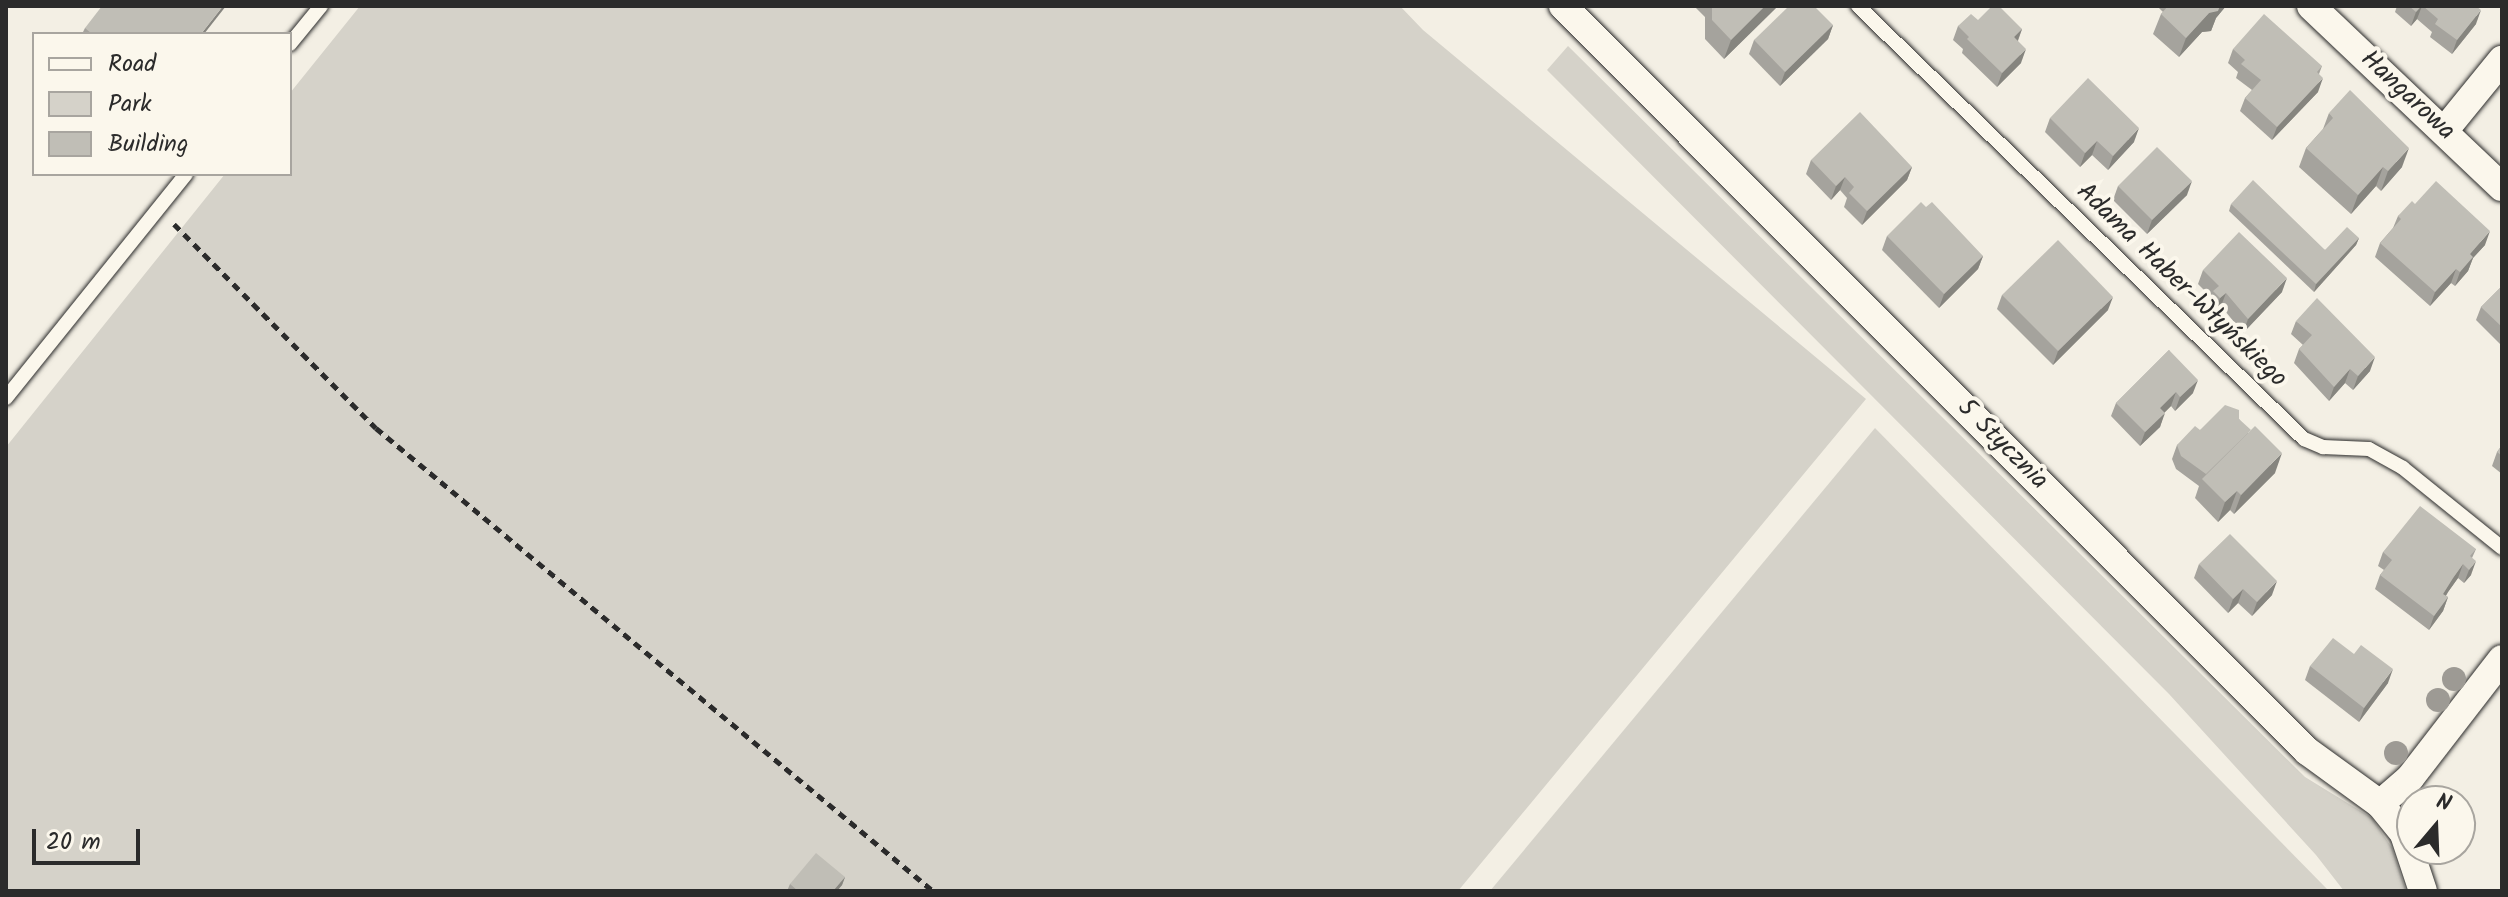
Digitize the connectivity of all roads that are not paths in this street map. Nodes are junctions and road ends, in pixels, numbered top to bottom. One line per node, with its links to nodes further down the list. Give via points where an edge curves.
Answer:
1 (321, 6): 5 (lane)
2 (1563, 6): 13 (street, 5 Stycznia, via 2307,751)
3 (1858, 6): 11 (lane, Adama Haber-Włyńskiego, via 2304,439 2323,447 2369,449 2403,468)
4 (2311, 6): 7 (street, Hangarowa)
5 (292, 42)
6 (2502, 60): 7 (street)
7 (2444, 131): 9 (street, Hangarowa)
8 (184, 176): 10 (lane)
9 (2502, 187)
10 (6, 398)
11 (2502, 548)
12 (2502, 659): 13 (street, via 2410,778)
13 (2380, 804): 14 (street, 5 Stycznia, via 2404,834)
14 (2423, 891)

